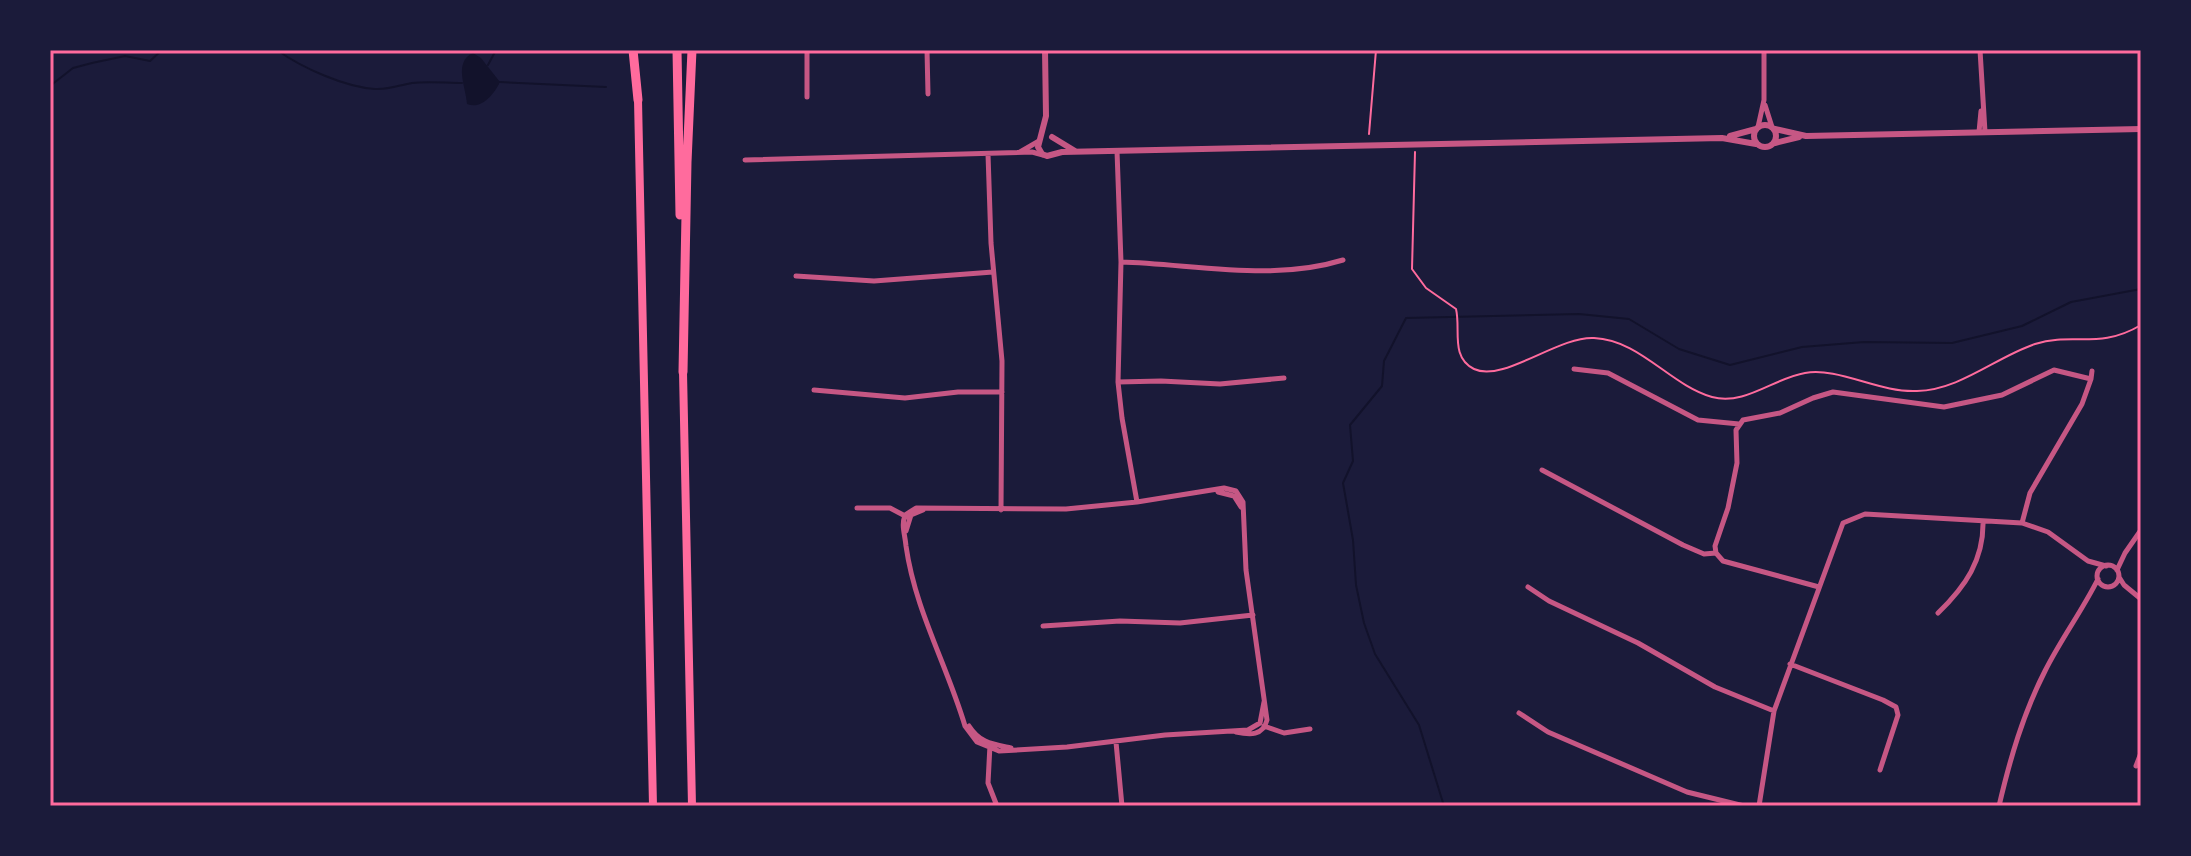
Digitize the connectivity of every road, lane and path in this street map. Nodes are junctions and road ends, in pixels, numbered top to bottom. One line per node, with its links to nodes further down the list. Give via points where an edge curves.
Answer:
1 (635, 50): 12 (highway)
2 (677, 50): 41 (highway)
3 (692, 50): 41 (highway)
4 (807, 50): 11 (street)
5 (927, 50): 10 (street)
6 (1045, 50): 14 (street)
7 (1376, 50): 19 (path)
8 (1764, 50): 13 (street)
9 (1980, 50): 18 (street)
10 (928, 94)
11 (807, 97)
12 (638, 100): 81 (highway)
13 (1764, 100): 15 (street); 16 (street)
14 (1046, 116): 22 (street); 23 (street)
15 (1757, 128): 16 (street); 21 (street); 26 (street)
16 (1773, 128): 20 (street); 24 (street)
17 (2141, 129): 18 (street)
18 (1982, 132): 20 (street)
19 (1369, 134)
20 (1806, 136): 24 (street)
21 (1722, 138): 25 (street); 26 (street)
22 (1054, 139): 23 (street); 28 (street); 31 (street)
23 (1040, 140): 29 (street); 32 (street, via 1038,149)
24 (1775, 143): 26 (street, via 1765,148)
25 (1415, 144): 27 (street); 38 (path, via 1412,269 1422,284 1452,304 1458,313 1461,356 1481,371 1496,371 1575,339 1597,338 1629,348 1712,397 1752,393 1817,372 1887,388 1927,390 2036,344 2110,339)
26 (1756, 144)
27 (1117, 151): 28 (street); 35 (street)
28 (1078, 152): 31 (street)
29 (1015, 153): 30 (street); 32 (street)
30 (988, 154): 33 (street); 36 (street)
31 (1053, 154): 32 (street)
32 (1044, 155)
33 (745, 160)
34 (1343, 260): 35 (street, via 1261,269)
35 (1121, 262): 44 (street)
36 (993, 272): 37 (street, via 874,281); 46 (street)
37 (796, 276)
38 (2141, 325)
39 (1574, 369): 47 (street, via 1626,380 1698,420)
40 (2092, 371): 43 (street)
41 (683, 372): 82 (highway)
42 (1284, 378): 44 (street, via 1220,384)
43 (2091, 379): 47 (street, via 2054,370 2002,395 1944,407 1833,392); 54 (street, via 2030,493)
44 (1118, 382): 49 (street)
45 (814, 390): 46 (street, via 905,398)
46 (1002, 392): 51 (street)
47 (1739, 424): 56 (street, via 1737,463)
48 (1542, 470): 56 (street, via 1683,545)
49 (1137, 502): 51 (street); 69 (street, via 1234,493 1241,510)
50 (857, 508): 52 (street, via 890,508)
51 (1001, 510): 52 (street, via 928,509)
52 (907, 516): 77 (street, via 905,537 918,601 961,711 975,735)
53 (1983, 521): 54 (street); 63 (street, via 1852,517 1843,523); 68 (street, via 1975,567)
54 (2022, 523): 58 (street, via 2048,532)
55 (2141, 530): 57 (street)
56 (1716, 553): 63 (street, via 1723,561)
57 (2125, 553): 59 (street); 60 (street)
58 (2088, 561): 59 (street); 61 (street)
59 (2108, 566): 60 (street); 61 (street, via 2099,570)
60 (2118, 572): 64 (street); 65 (street)
61 (2098, 578): 64 (street); 67 (street)
62 (1528, 587): 72 (street, via 1715,687)
63 (1819, 587): 71 (street)
64 (2109, 587): 65 (street); 67 (street)
65 (2132, 592): 66 (street)
66 (2141, 599)
67 (2088, 601): 87 (street, via 2025,713)
68 (1938, 613)
69 (1253, 615): 70 (street, via 1180,623); 74 (street)
70 (1043, 626)
71 (1790, 664): 72 (street); 80 (street, via 1896,707)
72 (1774, 711): 86 (street)
73 (1519, 713): 85 (street, via 1548,732 1687,792)
74 (1263, 725): 75 (street, via 1284,733); 76 (street)
75 (1310, 729)
76 (1116, 742): 77 (street); 84 (street)
77 (990, 746): 83 (street, via 988,783)
78 (2141, 753): 79 (street)
79 (2136, 766)
80 (1880, 770)
81 (653, 806)
82 (692, 806)
83 (997, 806)
84 (1122, 806)
85 (1744, 806)
86 (1759, 806)
87 (1999, 806)

